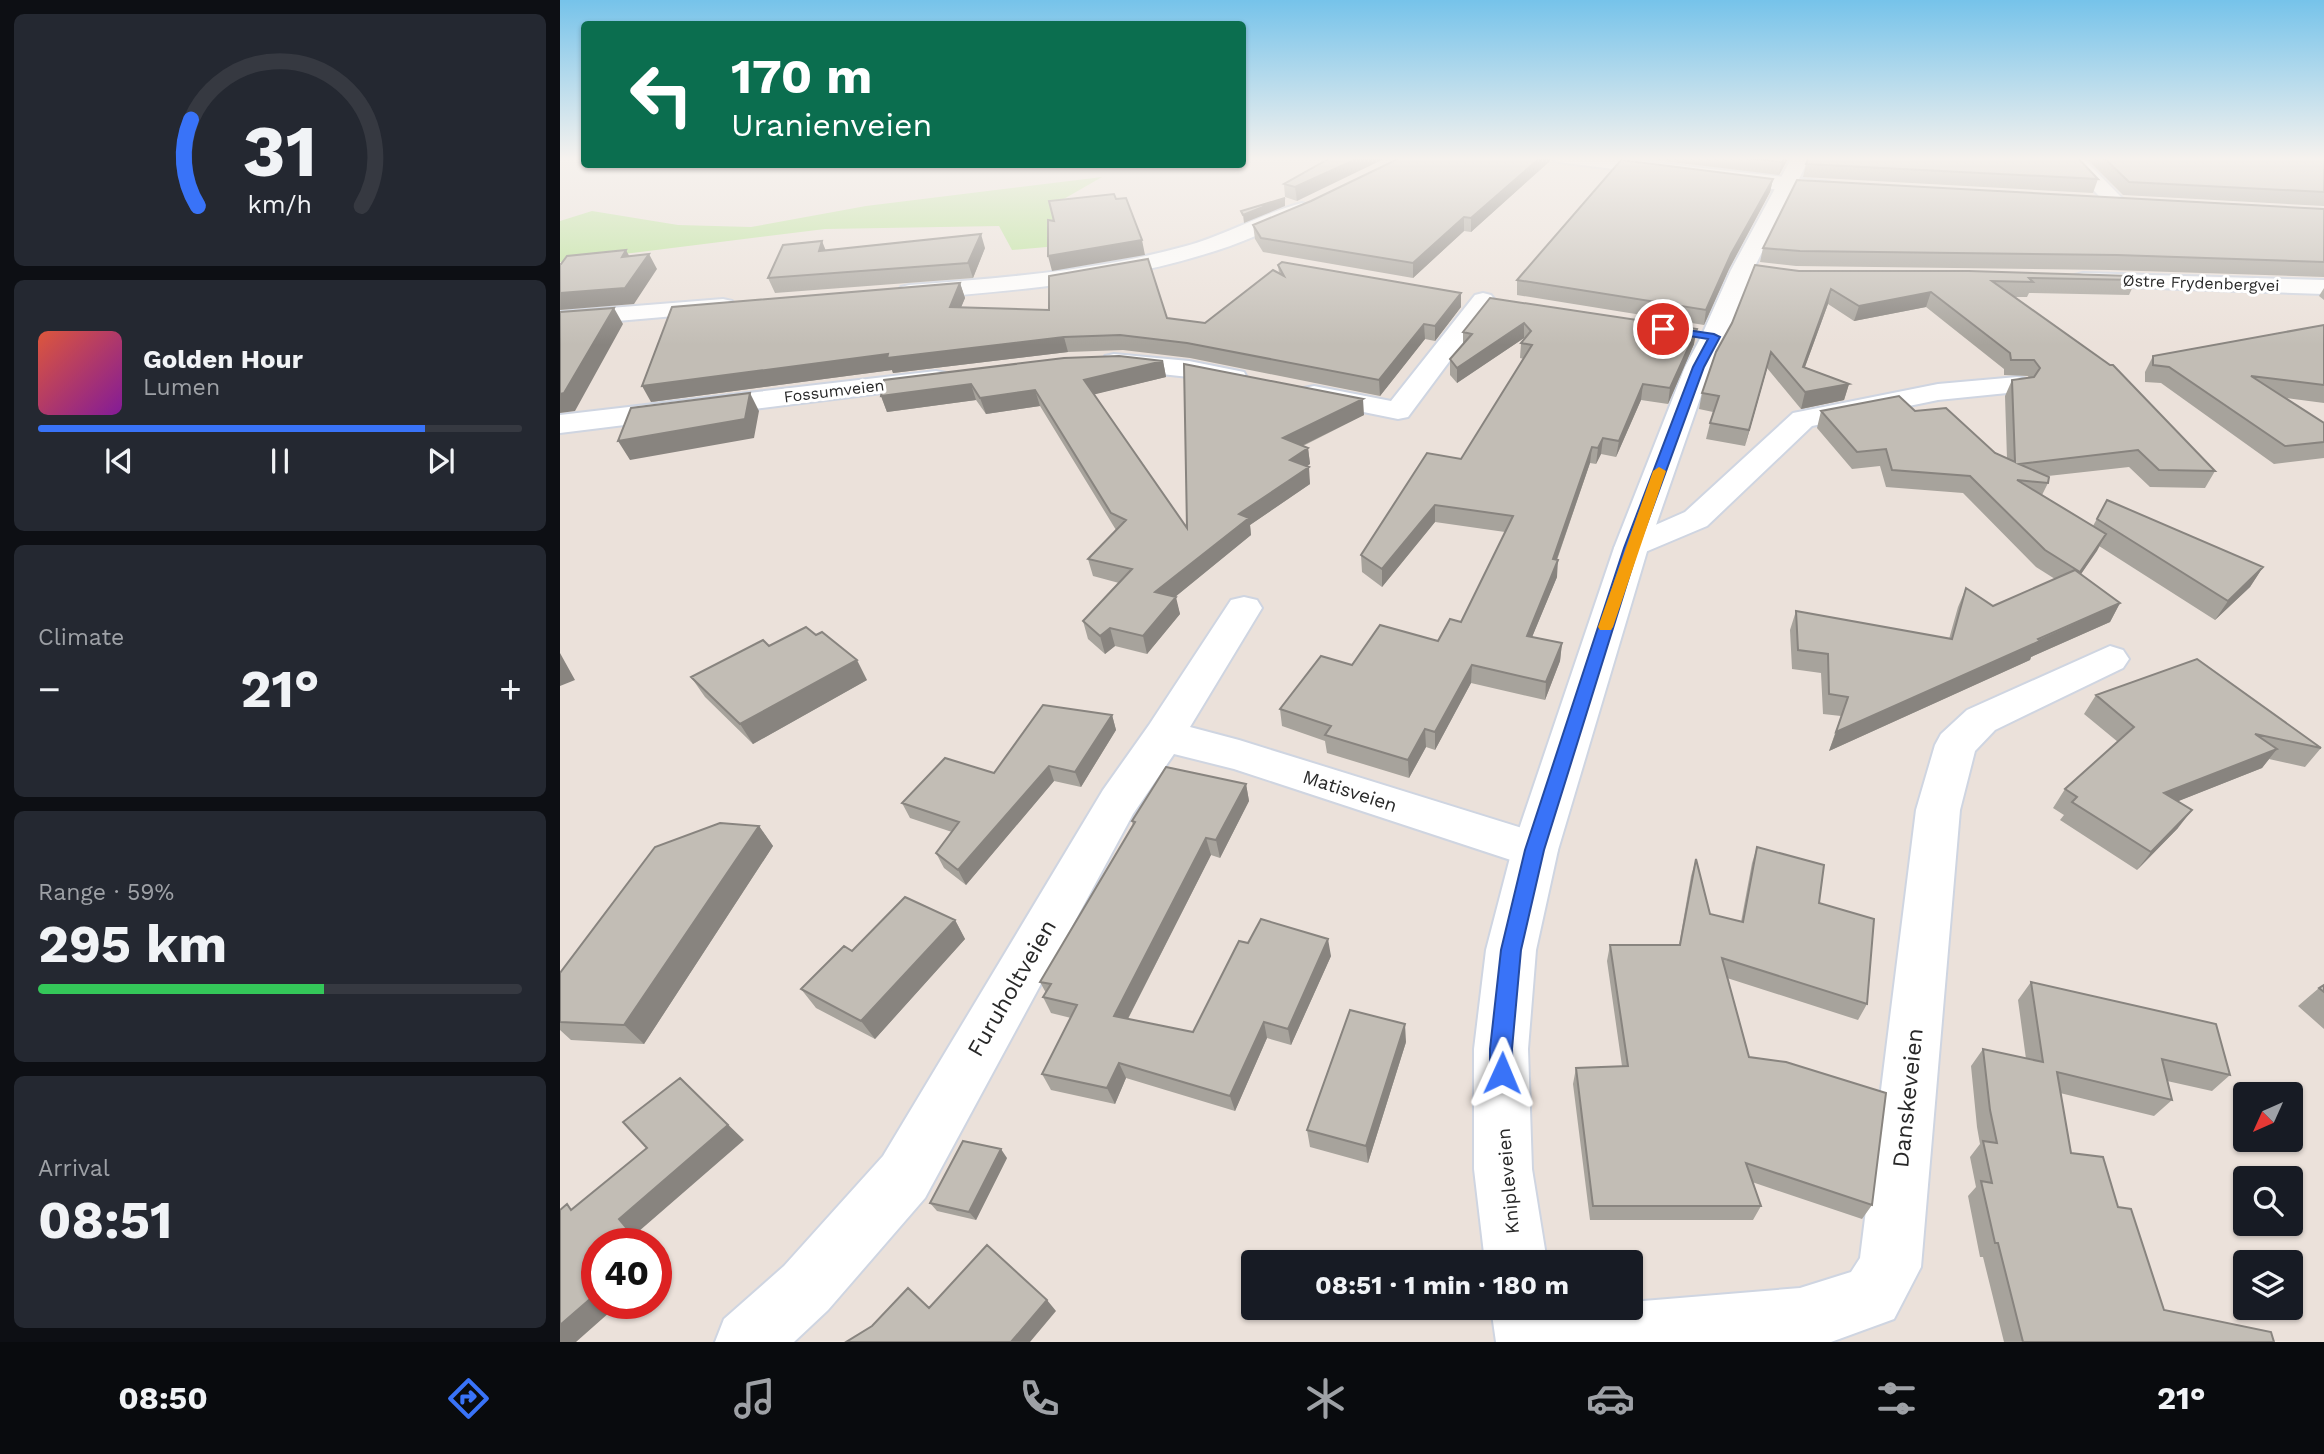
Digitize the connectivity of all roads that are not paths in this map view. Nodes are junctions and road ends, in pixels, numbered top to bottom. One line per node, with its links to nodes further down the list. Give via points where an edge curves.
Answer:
1 (1273, 220): 7 (street, via 1196,251 1114,271 1042,282)
2 (1769, 220): 3 (street, Knipleveien)
3 (1742, 270): 4 (street); 19 (street, Knipleveien, via 1701,335 1699,367)
4 (1769, 273)
5 (2061, 279): 6 (street, Østre Frydenbergvei)
6 (2324, 287)
7 (890, 294)
8 (1456, 295): 9 (street)
9 (1483, 300): 10 (street); 17 (street, via 1398,411)
10 (1510, 304)
11 (739, 305): 12 (street)
12 (560, 319)
13 (1082, 363): 15 (street, via 1123,361)
14 (958, 376): 18 (street, Fossumveien)
15 (1255, 382)
16 (2017, 385): 19 (street, via 1938,392 1803,419 1696,519)
17 (1294, 390)
18 (560, 424)
19 (1631, 548): 23 (street, Knipleveien)
20 (1244, 608): 22 (street, Furuholtveien)
21 (2109, 659): 28 (street, Danskeveien, via 1981,720 1956,745 1938,810 1890,1267 1872,1297 1800,1320)
22 (1164, 736): 23 (street, Matisveien, via 1239,755); 26 (street, Furuholtveien, via 1118,802 904,1177 806,1288)
23 (1535, 850): 24 (street, Knipleveien, via 1511,950 1501,1049 1503,1169)
24 (1514, 1250)
25 (1525, 1320): 27 (street)
26 (747, 1342)
27 (1528, 1342)
28 (1548, 1342)

